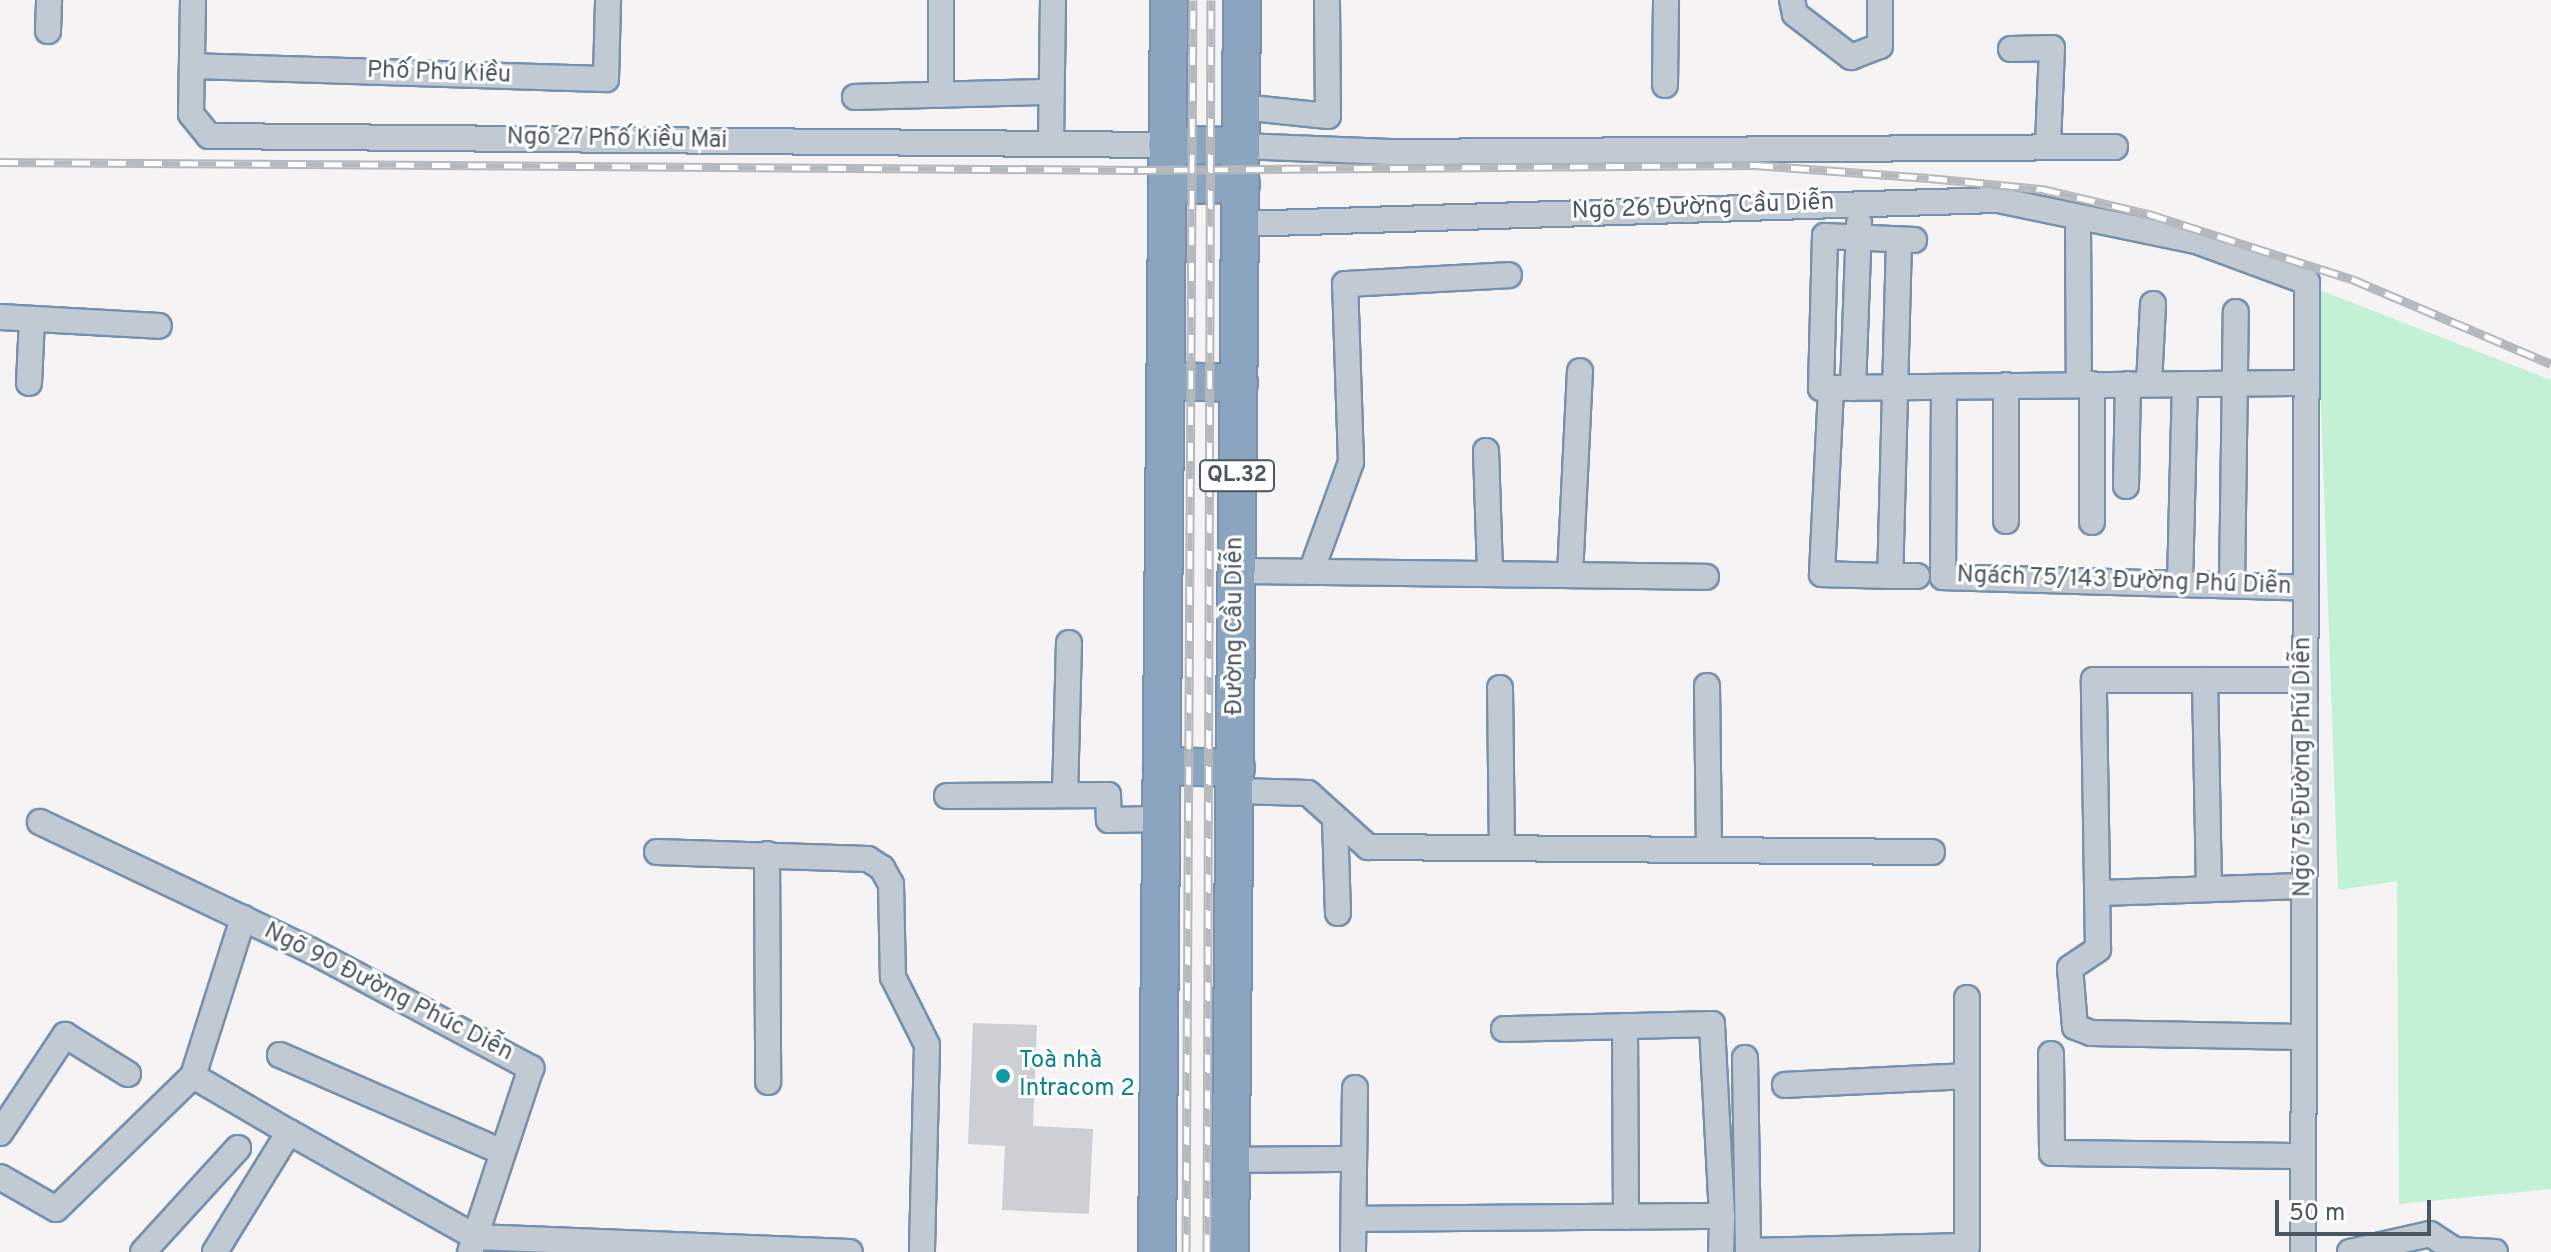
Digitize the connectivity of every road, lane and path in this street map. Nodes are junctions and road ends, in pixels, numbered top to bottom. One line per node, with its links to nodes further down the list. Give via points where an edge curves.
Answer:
1 (49, 0): 12 (street)
2 (193, 0): 14 (street, Ngõ 27 Phố Kiều Mai)
3 (608, 0): 14 (street, Phố Phú Kiều, via 606,79)
4 (941, 0): 17 (street)
5 (1053, 0): 16 (street)
6 (1169, 0): 21 (highway, QL.32)
7 (1242, 0): 19 (highway, Đường Cầu Diễn / QL.32)
8 (1327, 0): 19 (street, via 1328,116)
9 (1666, 0): 15 (street)
10 (1792, 0): 11 (street, via 1795,14 1851,57 1880,46)
11 (1880, 0)
12 (48, 31)
13 (2011, 49): 22 (street, via 2052,48)
14 (192, 66): 20 (street, Ngõ 27 Phố Kiều Mai, via 191,114 209,136)
15 (1665, 85)
16 (1050, 92): 17 (street); 20 (street)
17 (941, 95): 18 (street)
18 (855, 97)
19 (1241, 107): 23 (highway, Đường Cầu Diễn / QL.32)
20 (1051, 143): 21 (street, Ngõ 27 Phố Kiều Mai)
21 (1167, 145): 23 (highway); 26 (highway, QL.32)
22 (2048, 145): 23 (street, via 1390,152); 24 (street)
23 (1241, 146): 25 (highway, Đường Cầu Diễn / QL.32)
24 (2115, 147)
25 (1241, 184): 26 (highway); 29 (highway, Đường Cầu Diễn / QL.32)
26 (1167, 185): 38 (highway, QL.32)
27 (1860, 202): 28 (street, via 1998,200); 29 (street, Ngõ 26 Đường Cầu Diễn); 30 (street, Ngõ 26 Đường Cầu Diễn)
28 (2078, 221): 42 (street, Ngõ 75 Đường Phú Diễn, via 2196,241 2307,282); 43 (street)
29 (1241, 224): 40 (highway, Đường Cầu Diễn / QL.32)
30 (1859, 237): 48 (street, Ngõ 26 Đường Cầu Diễn); 48 (street, via 1825,236 1821,388); 49 (street, via 1906,240)
31 (1509, 275): 55 (street, via 1345,284 1351,462)
32 (2153, 304): 44 (street)
33 (2236, 312): 41 (street)
34 (0, 317): 35 (street)
35 (32, 319): 36 (street); 39 (street)
36 (159, 326)
37 (1580, 371): 57 (street)
38 (1166, 381): 40 (highway); 69 (highway, QL.32)
39 (29, 383)
40 (1239, 383): 54 (highway, Đường Cầu Diễn / QL.32)
41 (2236, 383): 42 (street); 45 (street); 62 (street)
42 (2306, 383): 63 (street, Ngõ 75 Đường Phú Diễn)
43 (2085, 384): 44 (street); 46 (street); 53 (street)
44 (2139, 384): 45 (street); 51 (street)
45 (2185, 384): 61 (street)
46 (2006, 385): 47 (street); 52 (street)
47 (1944, 387): 49 (street); 61 (street, Ngách 75/143 Đường Phú Diễn, via 1943,577)
48 (1842, 388): 49 (street); 58 (street, Ngõ 26 Đường Cầu Diễn, via 1822,574)
49 (1897, 388): 58 (street)
50 (1486, 451): 56 (street)
51 (2126, 486)
52 (2006, 521)
53 (2092, 522)
54 (1236, 571): 55 (street); 70 (highway, Đường Cầu Diễn / QL.32)
55 (1311, 572): 56 (street)
56 (1490, 574): 57 (street)
57 (1570, 575): 60 (street)
58 (1890, 576): 59 (street)
59 (1917, 576)
60 (1706, 577)
61 (2180, 584): 62 (street, Ngách 75/143 Đường Phú Diễn)
62 (2232, 585): 63 (street, Ngách 75/143 Đường Phú Diễn)
63 (2305, 588): 66 (street, Ngõ 75 Đường Phú Diễn)
64 (1069, 643): 71 (street)
65 (2205, 680): 66 (street); 82 (street); 83 (street, via 2094,680)
66 (2304, 680): 81 (street, Ngõ 75 Đường Phú Diễn)
67 (1707, 686): 77 (street)
68 (1500, 688): 76 (street)
69 (1162, 766): 70 (highway); 73 (highway, QL.32)
70 (1236, 780): 74 (street, via 1308,793); 105 (highway, Đường Cầu Diễn / QL.32)
71 (1065, 795): 72 (street); 73 (street, via 1108,795 1109,820)
72 (947, 796)
73 (1160, 819): 118 (highway, QL.32)
74 (1335, 819): 76 (street, via 1368,847); 84 (street)
75 (40, 822): 85 (street, Ngõ 90 Đường Phúc Diễn)
76 (1502, 848): 77 (street)
77 (1709, 848): 79 (street)
78 (657, 852): 80 (street)
79 (1932, 852)
80 (767, 854): 96 (street); 117 (street, via 868,859 891,884 893,977 927,1045 932,1091)
81 (2303, 886): 82 (street); 89 (street, Ngõ 75 Đường Phú Diễn)
82 (2209, 889): 83 (street)
83 (2098, 893): 89 (street, via 2098,949 2070,968 2075,1027 2091,1033)
84 (1338, 913)
85 (243, 918): 94 (street, Ngõ 90 Đường Phúc Diễn); 102 (street, Ngõ 90 Đường Phúc Diễn, via 531,1068)
86 (1967, 998): 95 (street)
87 (1625, 1026): 88 (street); 107 (street, via 1712,1024); 108 (street)
88 (1504, 1029)
89 (2302, 1037): 103 (street, Ngõ 75 Đường Phú Diễn)
90 (2051, 1054): 103 (street, via 2052,1153)
91 (280, 1055): 102 (street)
92 (1745, 1058): 112 (street)
93 (128, 1074): 100 (street, via 71,1036 61,1038)
94 (193, 1076): 99 (street); 106 (street, Ngõ 90 Đường Phúc Diễn, via 56,1209)
95 (1967, 1076): 97 (street); 112 (street, via 1967,1246)
96 (768, 1082)
97 (1785, 1085)
98 (1355, 1088): 104 (street)
99 (289, 1132): 110 (street); 114 (street)
100 (0, 1133)
101 (238, 1148): 113 (street)
102 (500, 1151): 110 (street, Ngõ 90 Đường Phúc Diễn)
103 (2302, 1156): 122 (street, Ngõ 75 Đường Phú Diễn)
104 (1354, 1159): 105 (street); 109 (street)
105 (1231, 1160): 119 (highway, Đường Cầu Diễn / QL.32)
106 (0, 1177)
107 (1722, 1216): 108 (street); 121 (street)
108 (1626, 1217): 109 (street)
109 (1354, 1219): 120 (street)
110 (472, 1244): 111 (street)
111 (570, 1249): 115 (street)
112 (1748, 1251)
113 (143, 1252)
114 (215, 1252)
115 (807, 1252): 116 (street)
116 (850, 1252)
117 (922, 1252)
118 (1157, 1252)
119 (1230, 1252)
120 (1353, 1252)
121 (1721, 1252)
122 (2303, 1252)
123 (2350, 1252): 124 (street, via 2430,1234 2455,1250)
124 (2495, 1252)

